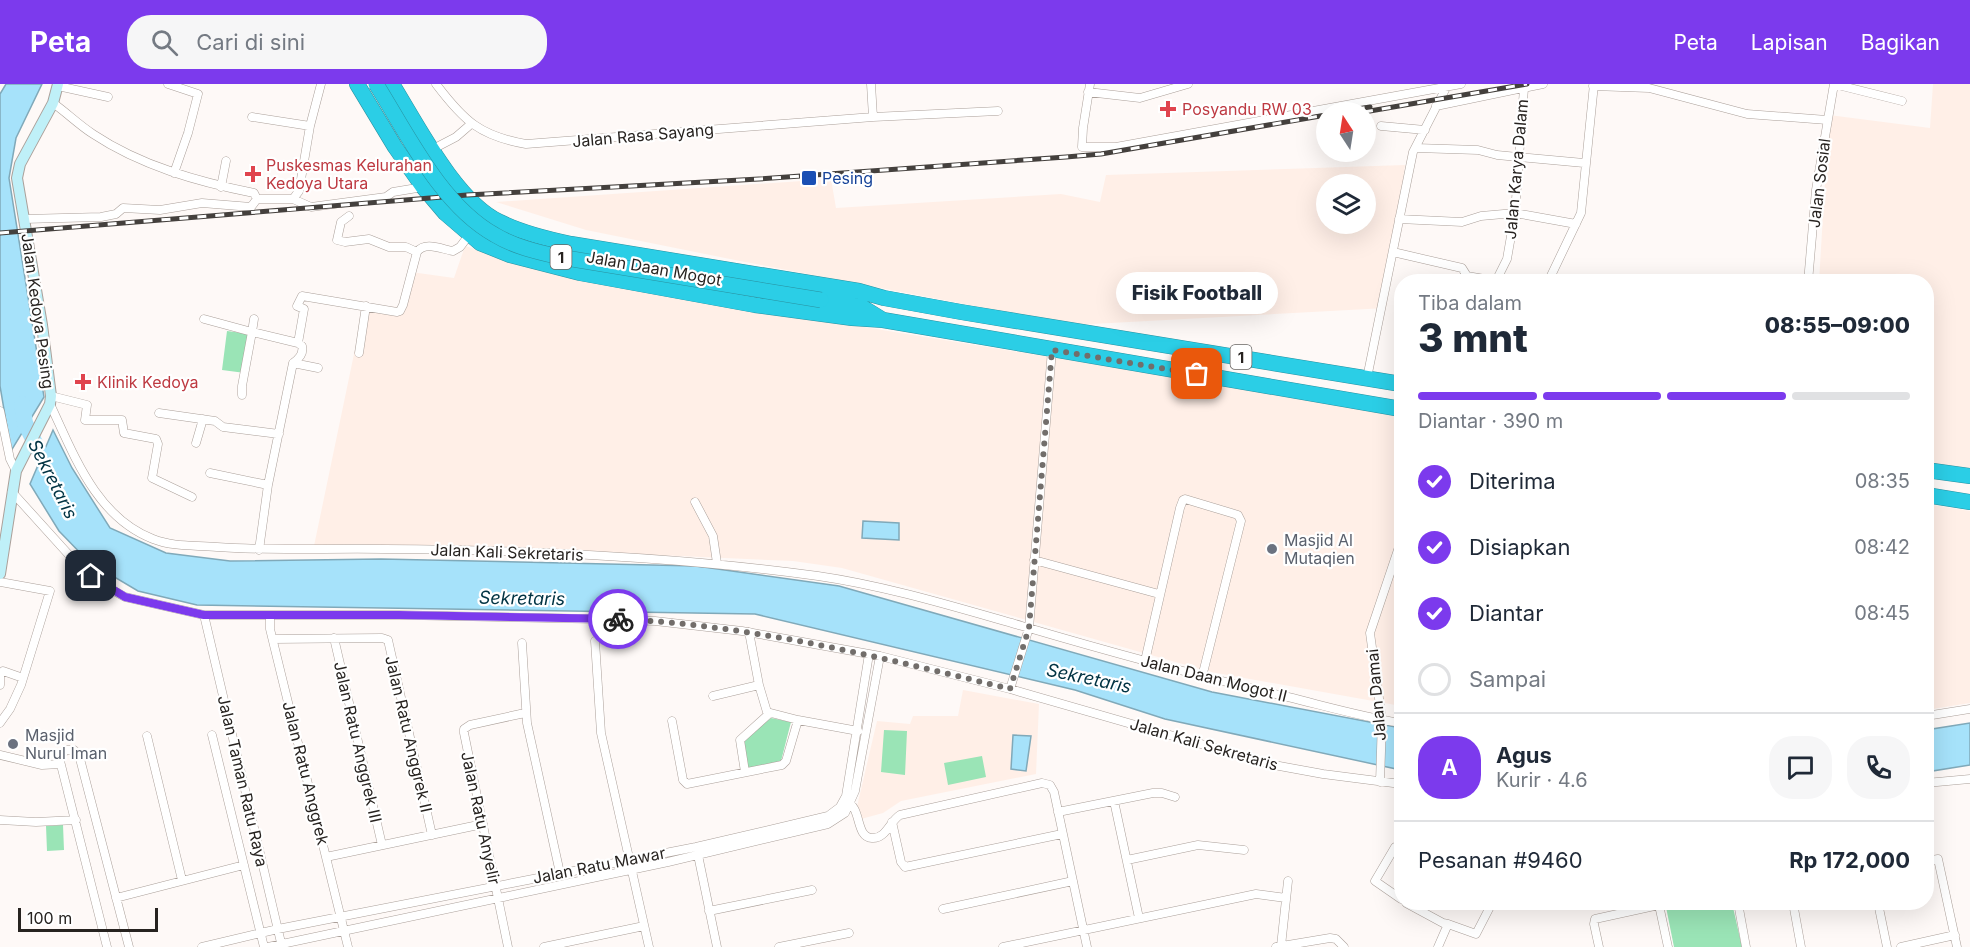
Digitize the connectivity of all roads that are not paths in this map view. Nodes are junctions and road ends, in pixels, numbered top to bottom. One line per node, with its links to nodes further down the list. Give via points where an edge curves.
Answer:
1 (168, 84): 35 (street, via 198,94)
2 (321, 84): 27 (street)
3 (357, 84): 37 (highway, Jalan Daan Mogot / 1)
4 (376, 84): 56 (highway, Jalan Daan Mogot / 1, bridge, via 437,181 494,235 528,250 560,257)
5 (383, 84): 56 (highway, Jalan Daan Mogot / 1, via 452,189 472,210 506,233 566,251)
6 (392, 84): 31 (highway, Jalan Daan Mogot / 1)
7 (436, 84): 26 (street, Jalan Rasa Sayang)
8 (871, 84): 24 (street)
9 (1188, 84): 15 (street, via 1140,98)
10 (1461, 84): 13 (street)
11 (1543, 84): 16 (street)
12 (58, 85): 18 (street); 20 (street, Jalan Kedoya Pesing)
13 (1448, 85): 15 (street, via 1116,147 1082,147); 21 (street)
14 (1594, 85): 25 (street, via 1649,87 1747,114); 34 (street)
15 (1089, 88)
16 (1524, 88): 21 (street); 32 (street, Jalan Karya Dalam)
17 (1867, 88): 19 (street, Jalan Sosial); 25 (street, Jalan Sosial, via 1834,84)
18 (108, 97)
19 (1902, 101)
20 (53, 103): 35 (street, via 93,134); 42 (street, Jalan Kedoya Pesing, via 18,171)
21 (1436, 106): 29 (street)
22 (998, 111): 24 (street, Jalan Rasa Sayang)
23 (252, 117): 27 (street)
24 (873, 117): 26 (street, Jalan Rasa Sayang, via 526,144 502,140)
25 (1827, 120): 55 (street, Jalan Sosial)
26 (471, 124): 31 (street)
27 (310, 126): 39 (street, via 299,191)
28 (1381, 126): 29 (street)
29 (1425, 130): 30 (street)
30 (1416, 148): 32 (street, via 1478,150); 43 (street)
31 (433, 149): 46 (highway, Jalan Daan Mogot / 1, via 458,185 491,217)
32 (1518, 157): 34 (street); 40 (street, Jalan Karya Dalam)
33 (226, 161): 36 (street)
34 (1584, 163): 44 (street, via 1581,213)
35 (174, 173): 36 (street)
36 (221, 186): 38 (street, via 254,193)
37 (423, 187): 39 (street, via 393,192 386,197 318,206); 45 (highway, Jalan Daan Mogot / 1)
38 (257, 198): 39 (street); 42 (street, via 251,207 194,204 160,210 123,208 101,217)
39 (293, 199)
40 (1515, 213): 43 (street, via 1483,215 1462,222); 44 (street); 53 (street, Jalan Karya Dalam, via 1507,259)
41 (349, 216): 48 (street, via 341,222 337,240 369,239)
42 (24, 219): 71 (street, Jalan Kedoya Pesing)
43 (1399, 219): 49 (street)
44 (1576, 224): 54 (street)
45 (469, 235): 48 (street, via 453,251 427,245); 50 (highway, Jalan Daan Mogot / 1, via 510,255)
46 (559, 242): 47 (highway, Jalan Daan Mogot / 1); 50 (highway, via 559,256)
47 (587, 247): 51 (highway, via 575,258); 57 (highway, Jalan Daan Mogot / 1)
48 (417, 252): 58 (street, via 400,310)
49 (1393, 252): 52 (street, Jalan Karya Dalam, via 1463,268); 68 (street)
50 (548, 266): 51 (highway, Jalan Daan Mogot / 1)
51 (580, 273): 61 (highway, Jalan Daan Mogot / 1, via 755,305)
52 (1466, 274)
53 (1500, 274)
54 (1552, 274)
55 (1809, 274)
56 (822, 297): 57 (highway, Jalan Daan Mogot / 1); 61 (highway, Jalan Daan Mogot / 1, via 862,308)
57 (884, 298): 68 (highway, Jalan Daan Mogot / 1)
58 (366, 306): 63 (street, via 302,296 297,306 304,308); 65 (street)
59 (204, 319): 62 (street)
60 (254, 319): 62 (street)
61 (883, 320): 64 (highway, Jalan Daan Mogot / 1)
62 (252, 332): 63 (street); 70 (street)
63 (298, 343): 66 (street, via 303,349)
64 (1052, 350): 72 (highway, Jalan Daan Mogot / 1); 90 (street)
65 (359, 353)
66 (293, 363): 67 (street); 77 (street)
67 (318, 368)
68 (1367, 378): 69 (highway, Jalan Daan Mogot / 1)
69 (1394, 383)
70 (242, 395)
71 (51, 400): 79 (street, Jalan Kedoya Pesing); 86 (street, via 87,405 86,420 122,420 124,433 156,439 152,478); 89 (street, Jalan Kali Sekretaris, via 99,498 139,533 173,545)
72 (1394, 408)
73 (0, 411): 76 (street)
74 (159, 413): 75 (street)
75 (203, 419): 77 (street, via 215,421 223,428); 78 (street)
76 (2, 425): 79 (street)
77 (279, 434): 83 (street)
78 (196, 443)
79 (16, 471): 84 (street, Jalan Kedoya Pesing)
80 (1934, 471): 82 (highway)
81 (210, 472): 83 (street)
82 (1970, 476)
83 (268, 485): 89 (street)
84 (12, 492): 93 (street, Jalan Kedoya Pesing); 96 (street, Jalan Kali Sekretaris, via 79,566 109,588 125,597)
85 (1934, 496): 88 (highway)
86 (192, 497)
87 (695, 502): 92 (street, via 713,536)
88 (1970, 502)
89 (259, 550): 92 (street, Jalan Kali Sekretaris, via 634,556)
90 (1034, 560): 95 (street); 98 (street)
91 (1394, 562): 119 (street, Jalan Damai, via 1370,633)
92 (717, 563): 98 (street, Jalan Kali Sekretaris, via 836,579 945,604)
93 (0, 574)
94 (0, 582): 108 (street, via 50,591)
95 (1159, 594): 106 (street); 107 (street, via 1183,500 1239,517 1242,523)
96 (204, 615): 97 (street, Jalan Kali Sekretaris); 176 (street, Jalan Taman Ratu Raya)
97 (270, 615): 99 (street, Jalan Kali Sekretaris, via 655,621); 101 (street, Jalan Ratu Anggrek)
98 (1028, 631): 106 (street, Jalan Daan Mogot II); 111 (street)
99 (749, 632): 104 (street, Jalan Kali Sekretaris); 110 (street)
100 (334, 638): 101 (street, Jalan Ratu Anggrek II); 142 (street, Jalan Ratu Anggrek II, via 389,641); 143 (street, Jalan Ratu Anggrek III)
101 (273, 639): 147 (street, Jalan Ratu Anggrek)
102 (595, 641): 148 (street, via 600,733)
103 (522, 643): 114 (street)
104 (869, 654): 105 (street, Jalan Kali Sekretaris); 122 (street)
105 (880, 656): 111 (street, Jalan Kali Sekretaris); 123 (street)
106 (1145, 661): 119 (street, Jalan Daan Mogot II)
107 (1204, 669)
108 (22, 678): 109 (street, via 3,671); 120 (street)
109 (0, 685)
110 (759, 685): 112 (street); 115 (street)
111 (1011, 687): 129 (street, Jalan Kali Sekretaris, via 1274,765)
112 (713, 696)
113 (1970, 708): 116 (street)
114 (525, 713): 140 (street, Jalan Ratu Anyelir, via 464,729); 153 (street)
115 (770, 713): 117 (street); 128 (street, via 740,740)
116 (1934, 715)
117 (798, 720): 122 (street); 128 (street, via 785,763)
118 (672, 721): 128 (street, via 685,784)
119 (1382, 722): 121 (street, Jalan Daan Mogot II); 129 (street, Jalan Damai)
120 (0, 723)
121 (1394, 723)
122 (856, 730): 123 (street); 135 (street)
123 (865, 732): 135 (street, via 855,791)
124 (212, 735): 151 (street)
125 (147, 736): 154 (street)
126 (0, 755): 127 (street, via 42,765)
127 (60, 764): 138 (street); 160 (street, via 61,754 67,750 78,755)
128 (745, 772)
129 (1380, 778): 131 (street, Jalan Kali Sekretaris)
130 (1970, 779): 132 (street)
131 (1394, 782)
132 (1934, 782)
133 (1175, 797): 134 (street, via 1153,793)
134 (1114, 801): 136 (street); 149 (street)
135 (848, 802): 139 (street, via 855,808 868,837 879,837); 146 (street, Jalan Ratu Mawar, via 845,813 828,824); 148 (street, Jalan Ratu Mawar, via 818,819)
136 (1058, 812): 139 (street, via 1053,788 1042,783 900,815); 141 (street)
137 (0, 820): 138 (street)
138 (76, 820): 184 (street)
139 (892, 822): 141 (street, via 905,867)
140 (483, 824): 142 (street); 157 (street, Jalan Ratu Anyelir)
141 (1062, 834): 155 (street)
142 (432, 835): 143 (street)
143 (382, 845): 147 (street)
144 (1394, 849): 159 (street, via 1375,881)
145 (1244, 850): 149 (street, via 1198,845)
146 (698, 855): 152 (street, Jalan Ratu Mawar); 171 (street)
147 (326, 858): 172 (street, Jalan Ratu Anggrek)
148 (630, 860): 152 (street); 153 (street, Jalan Ratu Mawar)
149 (1127, 860): 173 (street)
150 (1934, 860): 181 (street, via 1938,859)
151 (244, 865): 154 (street); 179 (street)
152 (632, 869): 161 (street, Jalan Ratu Mawar); 175 (street)
153 (560, 873): 157 (street, Jalan Ratu Mawar)
154 (182, 880): 160 (street)
155 (1072, 881): 163 (street); 177 (street)
156 (1288, 881): 162 (street)
157 (495, 886): 161 (street, Jalan Ratu Anyelir); 172 (street, Jalan Ratu Mawar)
158 (812, 890): 171 (street)
159 (1394, 894)
160 (116, 898): 185 (street)
161 (498, 898): 178 (street, Jalan Ratu Mawar); 189 (street, Jalan Ratu Anyelir)
162 (1286, 898): 173 (street, via 1256,894); 183 (street)
163 (943, 909)
164 (1419, 910): 174 (street)
165 (1488, 910): 174 (street, via 1476,934)
166 (1636, 910): 198 (street, via 1595,919)
167 (1660, 910): 199 (street)
168 (1739, 910): 200 (street)
169 (1793, 910): 201 (street)
170 (1879, 910): 202 (street)
171 (709, 911): 192 (street)
172 (340, 918): 176 (street, Jalan Ratu Mawar); 178 (street, Jalan Ratu Anggrek)
173 (1139, 918): 177 (street)
174 (1449, 924): 197 (street)
175 (644, 926): 190 (street); 191 (street)
176 (277, 930): 179 (street, Jalan Ratu Mawar); 182 (street, Jalan Taman Ratu Raya)
177 (1083, 930): 194 (street); 195 (street)
178 (344, 931): 182 (street, Jalan Ratu Mawar); 188 (street, Jalan Ratu Anggrek)
179 (262, 933): 186 (street, Jalan Ratu Mawar); 187 (street)
180 (849, 933): 193 (street)
181 (1955, 935): 203 (street); 204 (street)
182 (281, 945): 187 (street, Jalan Ratu Mawar)
183 (1278, 946): 196 (street, via 1330,938)
184 (107, 947)
185 (129, 947)
186 (202, 947)
187 (266, 947)
188 (348, 947)
189 (508, 947)
190 (543, 947)
191 (649, 947)
192 (717, 947)
193 (779, 947)
194 (1003, 947)
195 (1087, 947)
196 (1344, 947)
197 (1438, 947)
198 (1599, 947)
199 (1668, 947)
200 (1746, 947)
201 (1801, 947)
202 (1887, 947)
203 (1901, 947)
204 (1957, 947)

